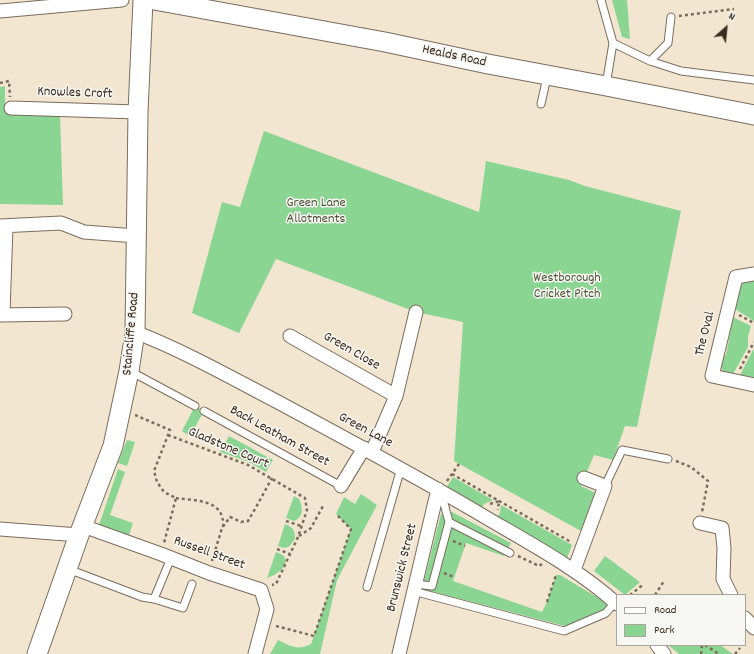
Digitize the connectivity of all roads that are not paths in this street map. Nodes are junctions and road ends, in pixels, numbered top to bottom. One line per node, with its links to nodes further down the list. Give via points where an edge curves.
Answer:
1 (122, 0): 5 (street)
2 (143, 0): 14 (street, Staincliffe Road)
3 (154, 0): 9 (street, Healds Road, via 385,42)
4 (601, 0): 7 (lane)
5 (0, 11)
6 (671, 17): 8 (lane, via 668,43)
7 (613, 44): 8 (lane); 11 (lane)
8 (650, 61): 10 (lane, via 681,71)
9 (547, 75): 11 (street, Healds Road); 12 (lane)
10 (754, 80)
11 (606, 86): 15 (street, Healds Road)
12 (541, 104)
13 (11, 108): 14 (street, Knowles Croft)
14 (138, 112): 17 (street, Staincliffe Road)
15 (754, 115)
16 (3, 226): 17 (street, via 62,223 84,232); 20 (street)
17 (137, 236): 22 (street, Staincliffe Road)
18 (754, 274): 25 (street, The Oval, via 736,277 712,376)
19 (416, 312): 26 (street)
20 (2, 314): 21 (street)
21 (65, 314)
22 (135, 332): 24 (street, Staincliffe Road); 29 (street, Green Lane, via 222,373)
23 (290, 336): 26 (street, Green Close)
24 (130, 371): 27 (lane); 39 (street, Staincliffe Road, via 113,446)
25 (754, 385)
26 (396, 396): 29 (street)
27 (195, 406)
28 (204, 411): 33 (lane, Back Leatham Street)
29 (368, 450): 31 (street, Green Lane); 33 (street)
30 (668, 459): 34 (lane, via 622,450)
31 (401, 468): 35 (street, Green Lane); 45 (lane)
32 (584, 478): 34 (street)
33 (341, 486)
34 (604, 486): 43 (street)
35 (439, 490): 36 (lane); 43 (street, Green Lane); 46 (street, Brunswick Street)
36 (449, 522): 40 (lane); 46 (lane, via 432,586)
37 (700, 523): 47 (street, via 722,528 723,579)
38 (0, 529): 39 (street, Russell Street)
39 (81, 530): 41 (street, Russell Street); 42 (street, Staincliffe Road)
40 (510, 553)
41 (166, 556): 48 (lane); 54 (street, Russell Street, via 261,590 267,610)
42 (68, 569): 48 (lane, via 142,597); 53 (street, Staincliffe Road)
43 (574, 570): 49 (street, Green Lane)
44 (192, 584): 48 (lane, via 183,608)
45 (367, 587)
46 (414, 587): 49 (lane, via 564,631 606,613); 55 (street, Brunswick Street)
47 (730, 594)
48 (154, 599)
49 (616, 603)
50 (746, 619): 51 (street)
51 (754, 628)
52 (657, 646): 56 (street)
53 (37, 654)
54 (255, 654)
55 (398, 654)
56 (664, 654)

